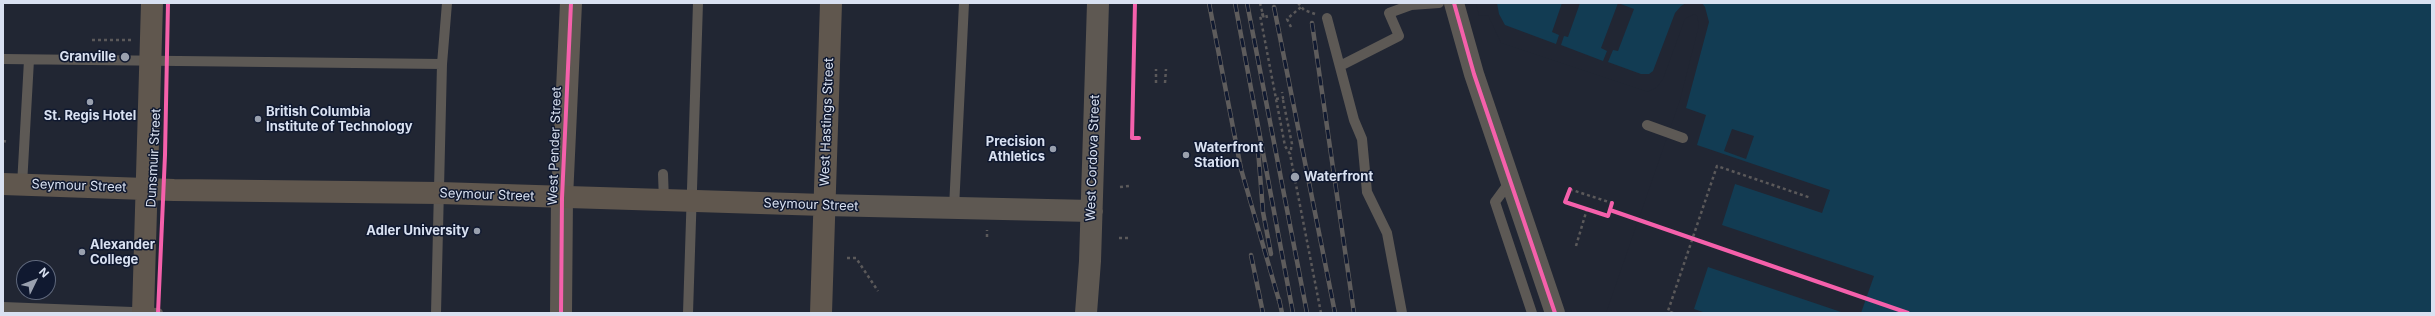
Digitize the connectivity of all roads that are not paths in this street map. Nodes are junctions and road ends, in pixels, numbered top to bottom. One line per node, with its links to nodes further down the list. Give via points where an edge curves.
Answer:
1 (152, 3): 13 (main road, Dunsmuir Street)
2 (447, 3): 14 (lane)
3 (571, 3): 23 (main road, West Pender Street)
4 (698, 3): 25 (lane)
5 (830, 3): 26 (main road, West Hastings Street)
6 (964, 3): 27 (lane)
7 (1098, 3): 28 (main road, West Cordova Street)
8 (1439, 3): 15 (lane, via 1412,5 1390,13 1399,36)
9 (1454, 3): 19 (street)
10 (1327, 18): 15 (lane)
11 (3, 59): 12 (lane)
12 (29, 60): 13 (lane); 20 (lane)
13 (150, 62): 14 (lane); 21 (main road, Dunsmuir Street)
14 (442, 64): 22 (lane)
15 (1340, 66): 36 (lane, via 1354,120 1362,139 1367,192 1387,233)
16 (1647, 125): 17 (lane)
17 (1683, 138)
18 (663, 174): 24 (lane)
19 (1510, 183): 37 (lane, via 1495,202); 38 (street)
20 (12, 184): 21 (main road, Seymour Street)
21 (147, 189): 22 (main road, Seymour Street); 30 (main road, Dunsmuir Street)
22 (440, 193): 23 (main road, Seymour Street); 31 (lane)
23 (562, 198): 24 (main road, Seymour Street); 32 (main road, West Pender Street)
24 (664, 201): 25 (main road, Seymour Street)
25 (690, 201): 26 (main road, Seymour Street); 33 (lane)
26 (824, 205): 27 (main road, Seymour Street); 34 (main road, West Hastings Street)
27 (954, 208): 28 (main road, Seymour Street)
28 (1092, 211): 35 (main road, West Cordova Street)
29 (3, 307): 30 (lane)
30 (148, 313)
31 (436, 313)
32 (561, 313)
33 (688, 313)
34 (821, 313)
35 (1086, 313)
36 (1402, 313)
37 (1532, 313)
38 (1555, 313)

